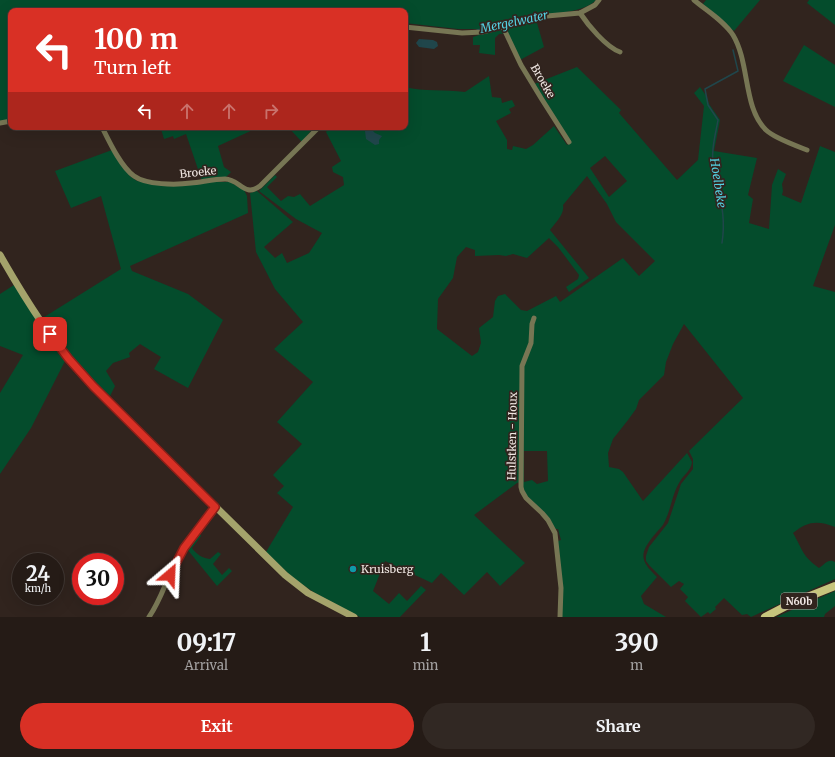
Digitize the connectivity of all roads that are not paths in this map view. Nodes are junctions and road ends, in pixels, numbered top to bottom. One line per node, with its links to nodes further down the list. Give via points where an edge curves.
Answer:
1 (599, 0): 3 (street)
2 (694, 0): 10 (street, via 732,35 742,58 753,109 767,131)
3 (580, 13): 5 (street, via 547,16); 6 (street, via 586,23 614,50)
4 (408, 27): 5 (street, via 462,33)
5 (503, 28): 9 (street, Broeke, via 541,98)
6 (620, 52)
7 (104, 130): 8 (street, Broeke, via 126,168 137,178 176,184 228,179 251,191 256,190)
8 (316, 130)
9 (570, 142)
10 (808, 150)
11 (0, 254): 13 (main road, via 34,312 68,358)
12 (534, 318): 17 (street, Hulstken - Houx, via 531,343 522,366 521,487 526,498 542,512 555,532 561,588)
13 (215, 507): 15 (street, via 184,548); 16 (main road, via 290,579 315,597)
14 (835, 586): 18 (main road, N60b)
15 (149, 617)
16 (354, 617)
17 (560, 617)
18 (764, 617)

